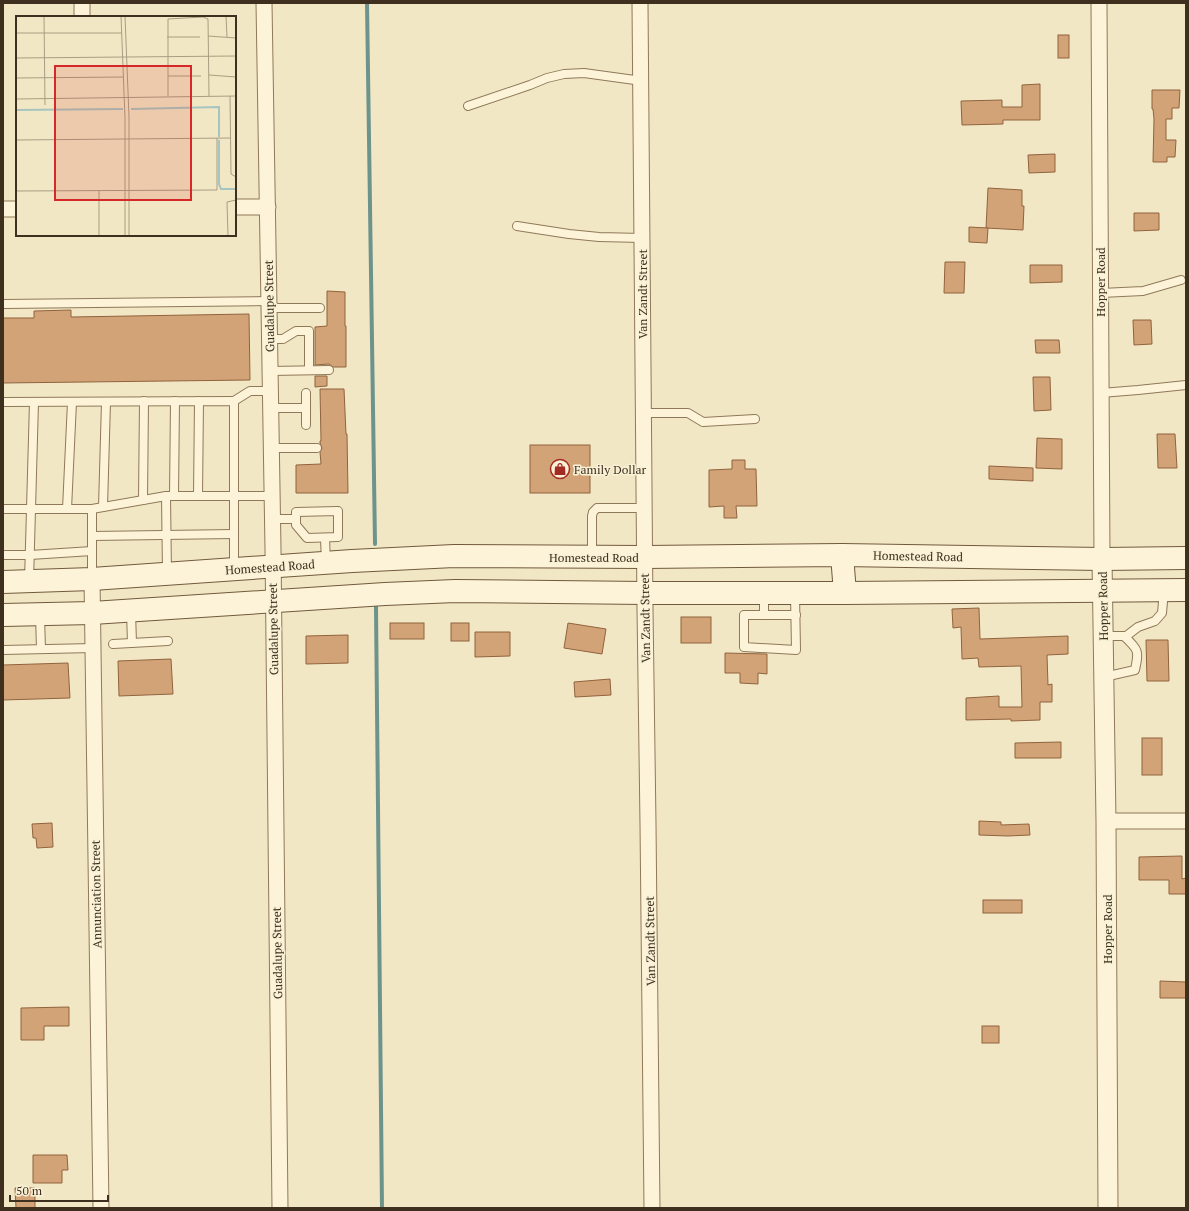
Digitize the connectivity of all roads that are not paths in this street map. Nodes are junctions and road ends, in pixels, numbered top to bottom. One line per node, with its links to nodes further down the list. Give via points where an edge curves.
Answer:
1 (82, 3): 5 (street)
2 (264, 3): 9 (street, Guadalupe Street)
3 (640, 3): 6 (street, Van Zandt Street)
4 (1099, 3): 15 (street, Hopper Road)
5 (82, 16)
6 (642, 81): 7 (lane, via 584,73 564,74); 13 (street, Van Zandt Street)
7 (468, 106)
8 (236, 207): 9 (street)
9 (268, 207): 17 (street, Guadalupe Street)
10 (3, 209): 11 (street)
11 (16, 209)
12 (517, 226): 13 (lane, via 576,235)
13 (642, 238): 37 (street, Van Zandt Street)
14 (1181, 280): 15 (lane, via 1143,291)
15 (1101, 293): 26 (street, Hopper Road)
16 (3, 304): 17 (lane)
17 (269, 305): 18 (lane); 19 (street, Guadalupe Street)
18 (320, 308)
19 (270, 339): 20 (lane, via 283,338 296,331 308,331); 22 (street, Guadalupe Street)
20 (309, 370): 21 (lane); 22 (lane)
21 (328, 370)
22 (270, 371): 24 (street, Guadalupe Street)
23 (1186, 385): 26 (lane)
24 (270, 391): 30 (lane, via 250,391); 35 (street, Guadalupe Street)
25 (306, 393): 36 (lane)
26 (1101, 393): 66 (street, Hopper Road)
27 (144, 401): 28 (lane); 34 (lane); 46 (lane)
28 (175, 401): 29 (lane); 42 (lane)
29 (199, 401): 30 (lane); 43 (lane)
30 (234, 401): 44 (lane)
31 (3, 402): 32 (lane)
32 (34, 402): 33 (lane); 50 (lane)
33 (72, 402): 34 (lane); 51 (lane)
34 (106, 402): 47 (lane)
35 (270, 408): 36 (lane); 40 (street, Guadalupe Street)
36 (306, 408): 39 (lane)
37 (644, 413): 38 (lane, via 688,413 703,422); 48 (street, Van Zandt Street)
38 (755, 419)
39 (306, 425)
40 (271, 448): 41 (lane); 45 (street, Guadalupe Street)
41 (317, 448)
42 (170, 496): 43 (lane); 46 (lane); 56 (lane)
43 (198, 496): 44 (lane)
44 (234, 496): 45 (lane); 55 (lane)
45 (272, 496): 53 (street, Guadalupe Street)
46 (143, 500): 47 (lane)
47 (103, 507): 52 (lane)
48 (644, 508): 64 (lane, via 597,508 592,516); 65 (street, Van Zandt Street)
49 (3, 509): 50 (lane)
50 (31, 509): 51 (lane); 61 (lane)
51 (67, 509): 52 (lane)
52 (92, 509): 57 (lane)
53 (272, 519): 54 (lane); 69 (street, Guadalupe Street)
54 (296, 519): 58 (lane, via 296,525 307,538); 58 (lane, via 296,512 338,511 338,537)
55 (234, 534): 56 (lane); 70 (lane)
56 (166, 535): 57 (lane); 71 (lane)
57 (92, 536): 59 (lane)
58 (326, 538): 68 (lane)
59 (92, 551): 61 (lane); 72 (lane)
60 (3, 555): 61 (lane)
61 (30, 555): 73 (lane)
62 (842, 555): 65 (main road, Homestead Road); 66 (main road, Homestead Road); 82 (main road)
63 (454, 556): 64 (main road, Homestead Road); 68 (main road, Homestead Road); 78 (main road)
64 (592, 557): 65 (main road, Homestead Road)
65 (644, 557): 79 (street, Van Zandt Street)
66 (1102, 558): 67 (main road, Homestead Road); 75 (street, Hopper Road)
67 (1186, 558)
68 (326, 563): 69 (main road, Homestead Road)
69 (273, 567): 70 (main road, Homestead Road); 83 (street, Guadalupe Street)
70 (234, 570): 71 (main road, Homestead Road)
71 (167, 575): 72 (main road, Homestead Road)
72 (92, 580): 73 (main road, Homestead Road); 85 (street, Annunciation Street)
73 (29, 581): 74 (main road, Homestead Road)
74 (3, 582)
75 (1103, 590): 76 (main road); 82 (main road); 90 (street, Hopper Road)
76 (1164, 590): 77 (main road); 91 (lane, via 1162,613 1155,621 1138,627)
77 (1186, 590)
78 (455, 591): 79 (main road); 83 (main road)
79 (645, 593): 80 (main road); 103 (street, Van Zandt Street)
80 (764, 593): 81 (main road); 87 (lane)
81 (795, 593): 82 (main road); 88 (lane)
82 (845, 593)
83 (273, 601): 84 (main road); 102 (street, Guadalupe Street)
84 (131, 610): 85 (main road); 93 (lane)
85 (92, 613): 86 (main road); 95 (street, Annunciation Street)
86 (40, 614): 89 (main road); 96 (lane)
87 (764, 615): 88 (lane); 88 (lane, via 744,615 744,647 796,650)
88 (796, 615)
89 (3, 616)
90 (1104, 636): 91 (lane); 98 (street, Hopper Road)
91 (1125, 637): 98 (lane, via 1134,645 1138,654 1135,670)
92 (168, 641): 93 (lane)
93 (132, 643): 94 (lane)
94 (113, 644)
95 (93, 648): 96 (lane); 101 (street, Annunciation Street)
96 (41, 649): 97 (lane)
97 (3, 650)
98 (1104, 677): 100 (street, Hopper Road)
99 (1186, 820): 100 (street)
100 (1106, 821): 104 (street, Hopper Road)
101 (101, 1208)
102 (280, 1208)
103 (652, 1208)
104 (1108, 1208)

